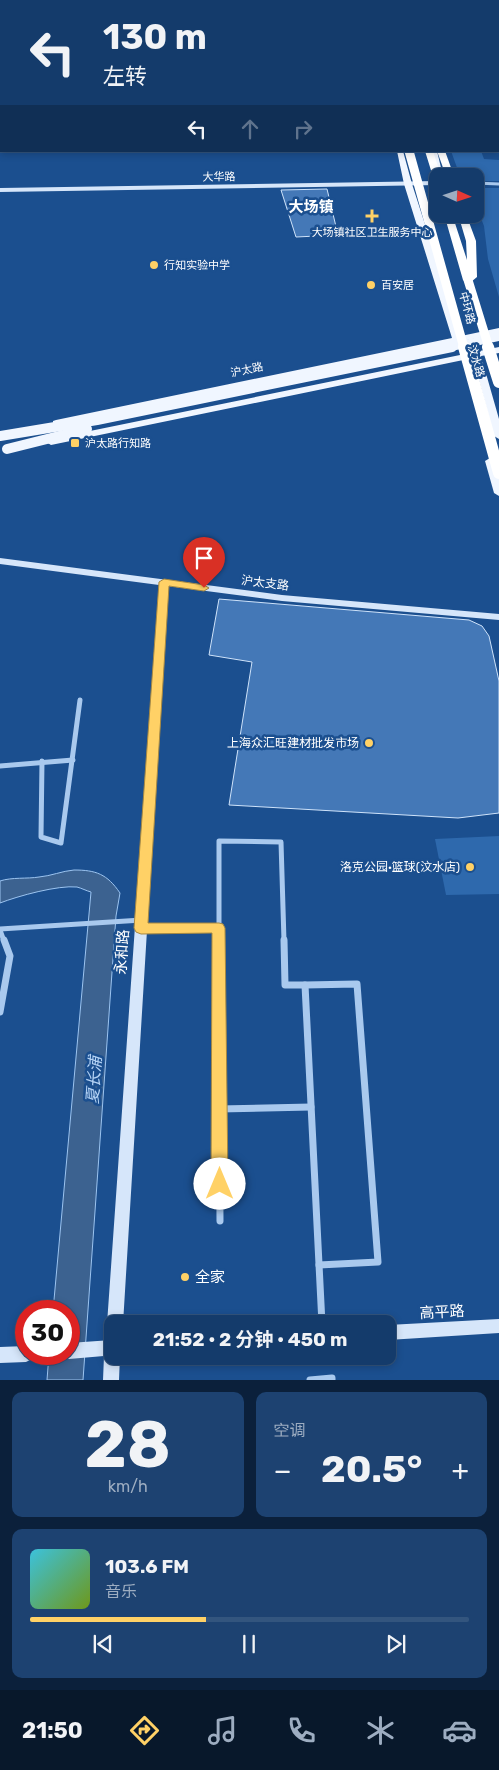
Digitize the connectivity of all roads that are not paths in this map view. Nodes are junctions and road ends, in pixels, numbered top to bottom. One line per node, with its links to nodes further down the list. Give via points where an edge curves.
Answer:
1 (400, 152): 11 (main road, 汶水路)
2 (408, 152): 32 (highway, 中环路, bridge)
3 (429, 152): 6 (highway)
4 (434, 152): 7 (main road)
5 (441, 152): 8 (highway)
6 (434, 168)
7 (438, 168)
8 (447, 168)
9 (429, 183): 11 (street, 大华路)
10 (484, 183): 12 (street)
11 (408, 184): 13 (street, 大华路); 21 (main road, 汶水路)
12 (499, 184)
13 (0, 190)
14 (451, 223): 26 (highway, 中环路, bridge)
15 (455, 223): 17 (main road, 汶水路)
16 (465, 223): 17 (highway, via 471,241)
17 (473, 280): 19 (main road, 汶水路)
18 (499, 331): 19 (main road, 沪太路)
19 (489, 334): 21 (main road, 沪太路); 22 (main road, 汶水路); 23 (main road, 汶水路)
20 (499, 337): 28 (main road, 沪太路, bridge, via 97,420)
21 (457, 339): 24 (main road, 汶水路); 28 (main road, 沪太路)
22 (497, 348): 23 (main road, 沪太路); 25 (main road, 汶水路); 31 (main road, 沪太路, bridge, via 111,424)
23 (479, 354): 24 (main road, 沪太路); 27 (main road, 汶水路)
24 (462, 357): 30 (main road, 汶水路); 31 (main road, 沪太路, via 105,432)
25 (499, 368)
26 (499, 382)
27 (496, 411): 29 (main road, 汶水路); 30 (main road)
28 (0, 436)
29 (499, 436)
30 (484, 438): 32 (main road, 汶水路)
31 (3, 450)
32 (498, 479): 33 (main road, 汶水路)
33 (499, 493)
34 (0, 561): 35 (street, 沪太支路)
35 (164, 582): 36 (street, 沪太支路, via 282,598); 41 (street, 永和路)
36 (499, 617)
37 (80, 700): 38 (street)
38 (72, 760): 39 (street); 39 (street, via 62,843 41,837)
39 (42, 761): 40 (street)
40 (0, 766)
41 (141, 924): 42 (street); 43 (street, via 120,921); 50 (street, 永和路)
42 (219, 928): 44 (street, via 218,841 282,842 285,985); 47 (street)
43 (0, 929): 45 (street, via 10,956)
44 (305, 985): 46 (street); 49 (street, via 357,984 378,1262)
45 (0, 1012)
46 (311, 1106): 47 (street); 49 (street)
47 (219, 1109): 48 (street)
48 (220, 1221)
49 (319, 1265): 51 (street)
50 (115, 1315)
51 (322, 1315)
52 (499, 1326): 53 (street, 高平路)
53 (396, 1332)
54 (104, 1349): 55 (street)
55 (80, 1350)
56 (15, 1354): 57 (street)
57 (0, 1355)
58 (112, 1365): 59 (street)
59 (111, 1380)
60 (310, 1380): 61 (street)
61 (332, 1380)

